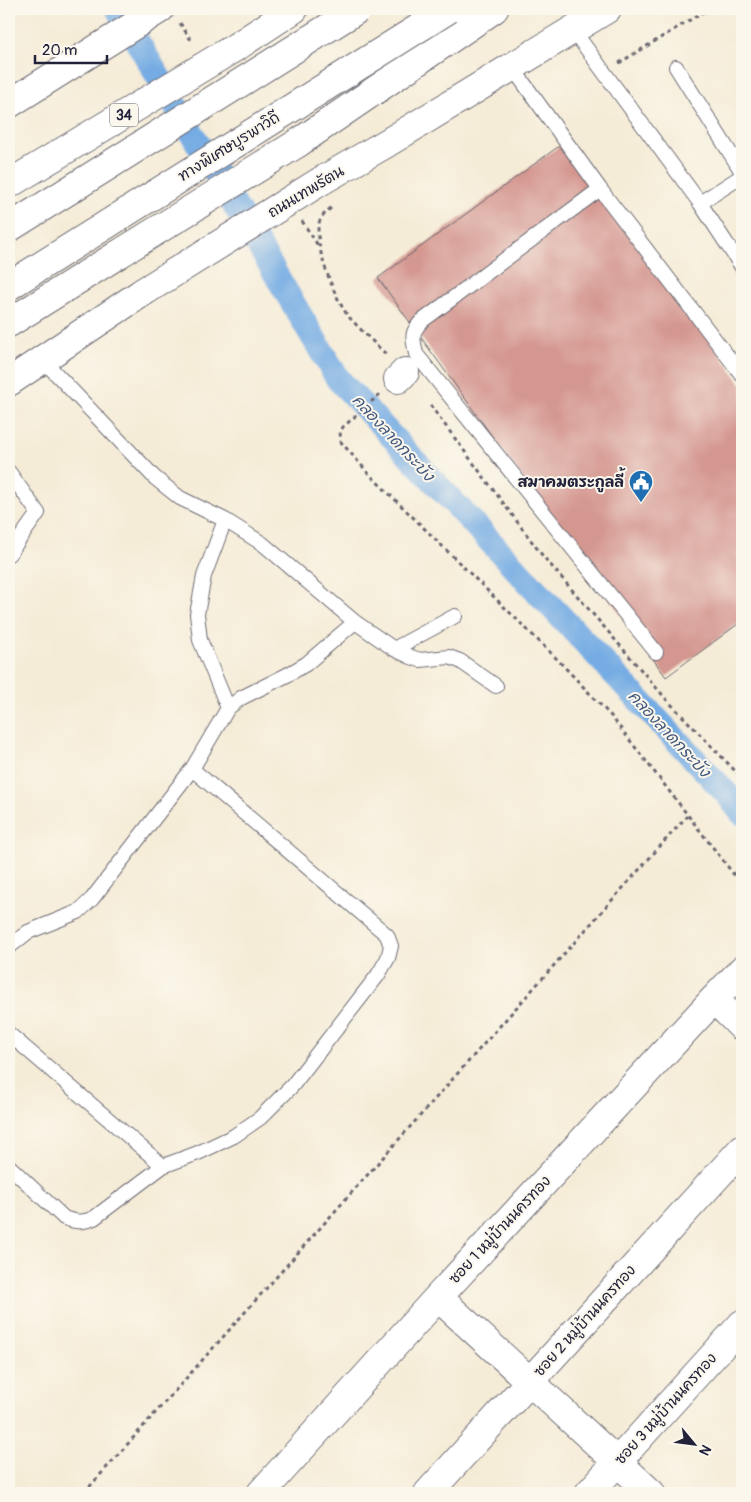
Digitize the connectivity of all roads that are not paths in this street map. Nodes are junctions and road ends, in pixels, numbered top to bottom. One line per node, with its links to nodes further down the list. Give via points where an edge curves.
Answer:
1 (160, 9): 7 (main road)
2 (294, 9): 13 (main road, 34, bridge)
3 (358, 9): 16 (main road, bridge)
4 (449, 9): 18 (main road, ทางพิเศษบูรพาวิถี, bridge)
5 (494, 9): 19 (main road, bridge, via 298,143)
6 (607, 9): 8 (main road, ถนนเทพรัตน)
7 (134, 17): 11 (main road)
8 (573, 30): 9 (main road, ถนนเทพรัตน); 15 (lane)
9 (512, 67): 14 (lane); 20 (main road, ถนนเทพรัตน, bridge, via 143,292)
10 (676, 67): 12 (lane)
11 (9, 104)
12 (742, 174): 15 (lane)
13 (9, 184)
14 (600, 189): 21 (lane); 29 (lane, via 422,321 414,329 412,338 416,354)
15 (700, 203): 17 (lane)
16 (9, 228)
17 (742, 267)
18 (9, 286)
19 (9, 323)
20 (43, 360): 22 (main road, ถนนเทพรัตน); 24 (lane, via 155,478 180,498)
21 (742, 376)
22 (9, 382)
23 (9, 472): 25 (lane, via 38,513)
24 (224, 520): 27 (lane, via 264,544); 31 (lane, via 204,576 196,614 200,640)
25 (9, 554)
26 (455, 616): 28 (lane)
27 (355, 622): 28 (lane); 31 (lane, via 306,664)
28 (394, 649): 30 (lane, via 420,660 449,657)
29 (656, 652)
30 (496, 686)
31 (228, 708): 32 (lane)
32 (192, 769): 33 (lane, via 92,899 78,912 28,932); 40 (lane, via 386,935 391,946 378,975 292,1086 260,1118 234,1136)
33 (9, 947)
34 (742, 970): 35 (main road, ซอย 1 หมู่บ้านนครทอง)
35 (714, 999): 36 (main road); 41 (main road, ซอย 1 หมู่บ้านนครทอง)
36 (742, 1027)
37 (9, 1034): 40 (lane)
38 (742, 1149): 43 (main road, ซอย 2 หมู่บ้านนครทอง)
39 (9, 1166): 40 (lane, via 64,1218 74,1222 94,1218)
40 (163, 1166)
41 (438, 1297): 43 (main road); 45 (main road, ซอย 1 หมู่บ้านนครทอง)
42 (742, 1324): 44 (main road, ซอย 3 หมู่บ้านนครทอง)
43 (530, 1383): 44 (main road); 46 (main road, ซอย 2 หมู่บ้านนครทอง)
44 (617, 1462): 47 (main road, ซอย 3 หมู่บ้านนครทอง); 48 (main road)
45 (261, 1493)
46 (428, 1493)
47 (589, 1493)
48 (651, 1493)

